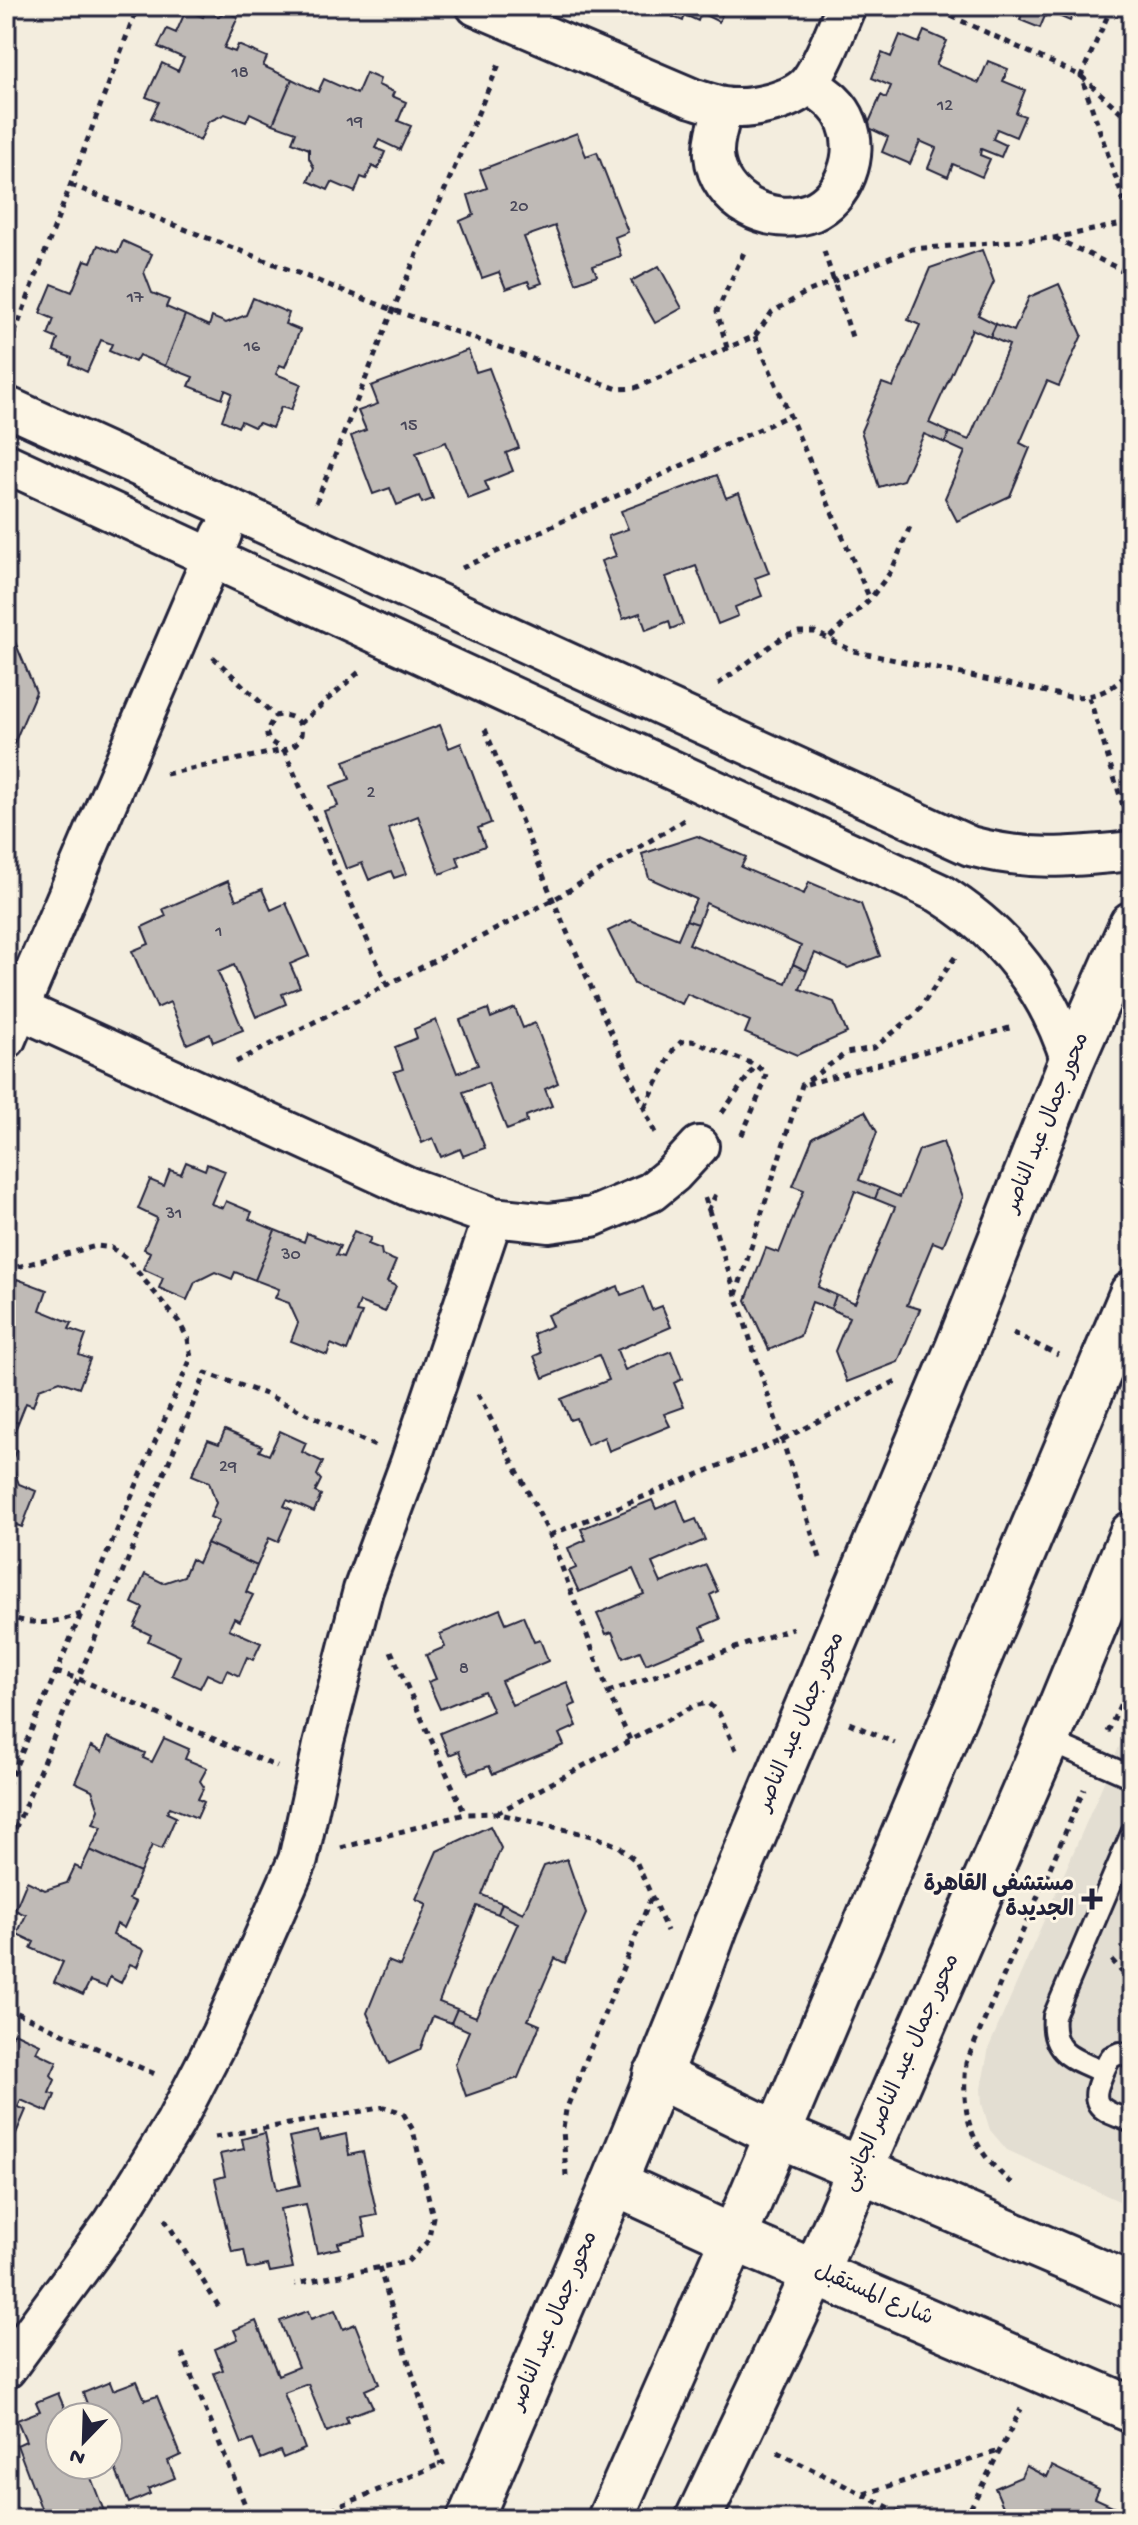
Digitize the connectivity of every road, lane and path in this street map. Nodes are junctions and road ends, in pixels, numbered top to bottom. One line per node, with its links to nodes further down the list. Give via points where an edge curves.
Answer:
1 (138, 6): 11 (path)
2 (476, 6): 6 (street)
3 (846, 6): 8 (street)
4 (929, 6): 7 (path)
5 (1112, 6): 7 (path)
6 (516, 24): 9 (street); 18 (path)
7 (1081, 76): 10 (path); 14 (path)
8 (809, 84): 9 (street, via 785,99); 12 (street, via 833,100 847,123 852,148 848,174 834,195)
9 (724, 107): 13 (street, via 714,157 722,182 739,201)
10 (1132, 122)
11 (71, 185): 18 (path); 22 (path)
12 (813, 211): 13 (street, via 787,217); 17 (path)
13 (762, 214): 21 (path, via 719,304)
14 (1132, 222): 15 (path)
15 (1054, 238): 16 (path); 17 (path, via 912,249)
16 (1132, 275)
17 (832, 282): 19 (path, via 772,312); 20 (path)
18 (393, 310): 21 (path, via 618,389 635,388); 28 (path)
19 (755, 336): 21 (path); 24 (path)
20 (852, 337)
21 (727, 348)
22 (6, 356)
23 (6, 406): 26 (street)
24 (790, 415): 30 (path); 31 (path)
25 (6, 463): 29 (street)
26 (234, 510): 28 (street); 29 (street)
27 (911, 524): 31 (path, via 892,570)
28 (301, 541): 30 (street)
29 (212, 557): 32 (street); 34 (street)
30 (411, 592): 38 (street)
31 (870, 599): 33 (path)
32 (181, 627): 39 (path); 42 (street)
33 (830, 637): 37 (path, via 853,651); 38 (path, via 799,632 783,637)
34 (394, 641): 36 (street); 40 (path)
35 (1132, 667): 37 (path, via 1107,692)
36 (462, 672): 43 (street); 45 (path)
37 (1089, 697): 44 (path)
38 (679, 713): 44 (street, via 970,846 1031,858)
39 (275, 716): 40 (path, via 293,717); 41 (path, via 266,732 269,741)
40 (300, 724): 41 (path, via 299,741)
41 (284, 750): 42 (path); 48 (path)
42 (117, 784): 50 (street)
43 (726, 794): 45 (path); 46 (street, via 939,893)
44 (1130, 836)
45 (553, 900): 48 (path); 55 (path)
46 (980, 921): 49 (street, via 1020,961); 53 (path, via 916,1014 874,1048 846,1053)
47 (1132, 924): 51 (main road, محور جمال عبد الناصر)
48 (388, 987): 54 (path)
49 (1054, 1016): 51 (street); 53 (path)
50 (10, 1017): 54 (street)
51 (1071, 1062): 64 (main road, محور جمال عبد الناصر)
52 (756, 1065): 55 (path, via 692,1041 681,1042); 56 (path, via 766,1073 764,1084); 57 (path)
53 (802, 1085): 63 (path)
54 (186, 1087): 60 (street, via 409,1187)
55 (645, 1108): 57 (path)
56 (739, 1140)
57 (688, 1158): 59 (path); 60 (street, via 651,1192 592,1217 549,1223)
58 (721, 1182): 59 (path)
59 (708, 1211): 63 (path)
60 (493, 1217): 65 (street)
61 (6, 1270): 73 (path, via 96,1246 112,1248 126,1258 188,1339 191,1358)
62 (1132, 1294): 66 (main road)
63 (736, 1296): 67 (path)
64 (964, 1331): 66 (path); 67 (path); 72 (main road, محور جمال عبد الناصر)
65 (452, 1342): 68 (street); 70 (path)
66 (1098, 1375): 81 (main road)
67 (782, 1440): 70 (path); 72 (path)
68 (410, 1463): 71 (street); 76 (path, via 265,1394 206,1373)
69 (1132, 1534): 80 (main road, محور جمال عبد الناصر الجانبى)
70 (550, 1535): 77 (path)
71 (363, 1590): 83 (street); 87 (path)
72 (844, 1608): 77 (path); 78 (main road, محور جمال عبد الناصر)
73 (81, 1614): 74 (path, via 33,1623); 75 (path)
74 (6, 1615)
75 (56, 1672): 76 (path); 84 (path)
76 (79, 1679): 83 (path); 89 (path)
77 (608, 1692): 79 (path)
78 (809, 1705): 81 (path); 86 (main road, محور جمال عبد الناصر)
79 (630, 1740): 85 (path); 86 (path, via 708,1703 719,1713)
80 (1047, 1740): 82 (lane); 101 (main road, محور جمال عبد الناصر الجانبى)
81 (936, 1761): 99 (main road)
82 (1132, 1777)
83 (314, 1784): 90 (street)
84 (6, 1789)
85 (496, 1813): 87 (path); 91 (path, via 618,1846 636,1861)
86 (764, 1813): 92 (main road, محور جمال عبد الناصر)
87 (465, 1814): 90 (path)
88 (1132, 1833): 95 (lane, via 1054,2016 1059,2047)
89 (6, 1851)
90 (298, 1860): 97 (street)
91 (652, 1895): 92 (path); 103 (path, via 566,2110)
92 (692, 1991): 96 (main road, محور جمال عبد الناصر)
93 (6, 2008): 97 (path)
94 (1132, 2057): 95 (lane, via 1111,2057)
95 (1103, 2072): 98 (lane, via 1095,2092 1098,2105)
96 (656, 2075): 99 (main road); 104 (main road, محور جمال عبد الناصر)
97 (193, 2091): 100 (street)
98 (1132, 2122)
99 (777, 2134): 101 (main road); 105 (main road)
100 (162, 2146): 102 (street); 106 (path, via 385,2107 403,2113 413,2130 433,2217 428,2241 407,2262)
101 (860, 2170): 107 (main road, محور جمال عبد الناصر الجانبى); 109 (main road)
102 (142, 2180): 110 (path); 112 (street)
103 (566, 2183)
104 (614, 2183): 105 (main road, شارع المستقبل); 115 (main road, محور جمال عبد الناصر)
105 (734, 2238): 107 (main road, شارع المستقبل); 123 (main road)
106 (379, 2267): 108 (path); 118 (path)
107 (816, 2271): 113 (main road, شارع المستقبل); 116 (main road, محور جمال عبد الناصر الجانبى)
108 (295, 2284)
109 (1132, 2286)
110 (219, 2307)
111 (182, 2353): 120 (path)
112 (6, 2369)
113 (1041, 2369): 114 (main road, شارع المستقبل); 117 (path)
114 (1132, 2409)
115 (510, 2425): 118 (path); 122 (main road, محور جمال عبد الناصر)
116 (738, 2433): 119 (path); 124 (main road, محور جمال عبد الناصر الجانبى)
117 (999, 2451): 119 (path); 126 (path)
118 (441, 2465): 121 (path)
119 (863, 2495): 125 (path)
120 (251, 2519)
121 (309, 2519)
122 (470, 2519)
123 (610, 2519)
124 (698, 2519)
125 (912, 2519)
126 (965, 2519)

